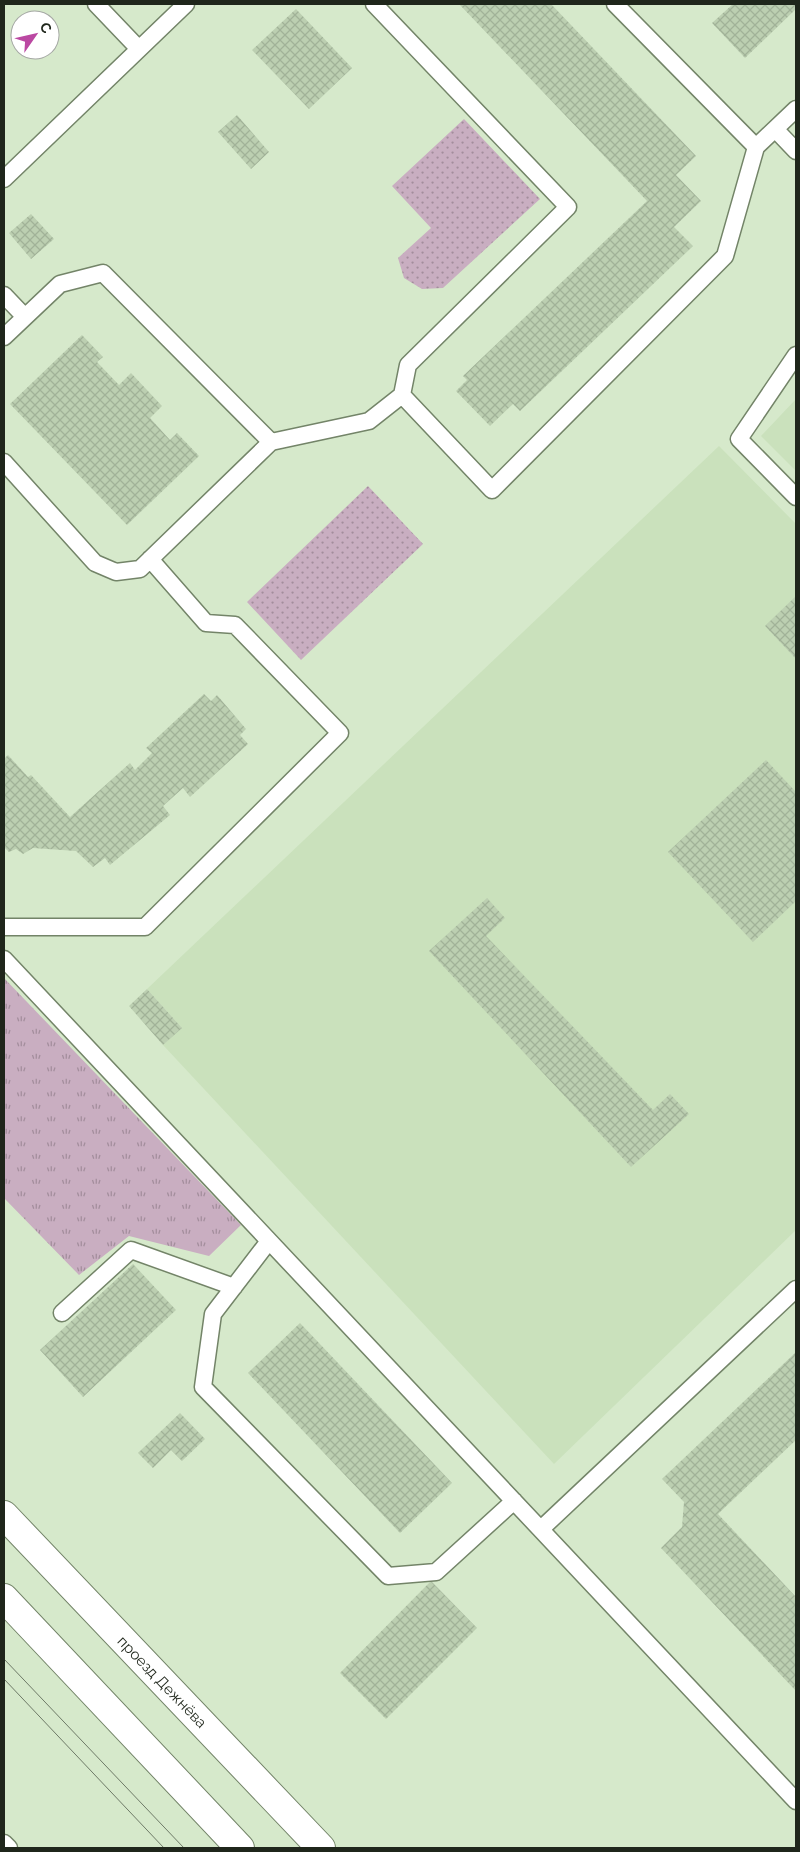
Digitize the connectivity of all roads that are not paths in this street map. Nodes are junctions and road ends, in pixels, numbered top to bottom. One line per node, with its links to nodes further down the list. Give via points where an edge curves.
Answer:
1 (96, 4): 5 (lane)
2 (186, 4): 5 (lane)
3 (374, 4): 15 (lane, via 568,207 408,365)
4 (615, 4): 8 (lane)
5 (139, 49): 10 (lane)
6 (796, 109): 7 (lane)
7 (775, 129): 8 (lane); 9 (lane)
8 (756, 148): 15 (lane, via 725,256 492,490)
9 (796, 151)
10 (4, 179)
11 (4, 295): 12 (lane)
12 (25, 317): 13 (lane); 16 (lane, via 60,284 103,274)
13 (4, 337)
14 (796, 355): 18 (lane, via 739,439)
15 (402, 395): 16 (lane, via 369,421)
16 (271, 442): 19 (lane)
17 (4, 462): 19 (lane, via 95,563 116,572 140,568)
18 (796, 497)
19 (150, 559): 20 (lane, via 206,623 235,625 340,733 145,927)
20 (4, 927)
21 (4, 959): 22 (lane)
22 (269, 1241): 23 (lane); 26 (lane)
23 (234, 1287): 25 (lane, via 131,1250); 26 (lane, via 213,1314 203,1387 388,1576 436,1572)
24 (796, 1289): 28 (lane)
25 (62, 1313)
26 (514, 1501): 28 (lane)
27 (4, 1515): 34 (main road, проезд Дежнёва)
28 (541, 1529): 30 (lane)
29 (4, 1598): 33 (main road)
30 (796, 1801)
31 (4, 1843): 32 (lane)
32 (9, 1848)
33 (240, 1848)
34 (320, 1848)

